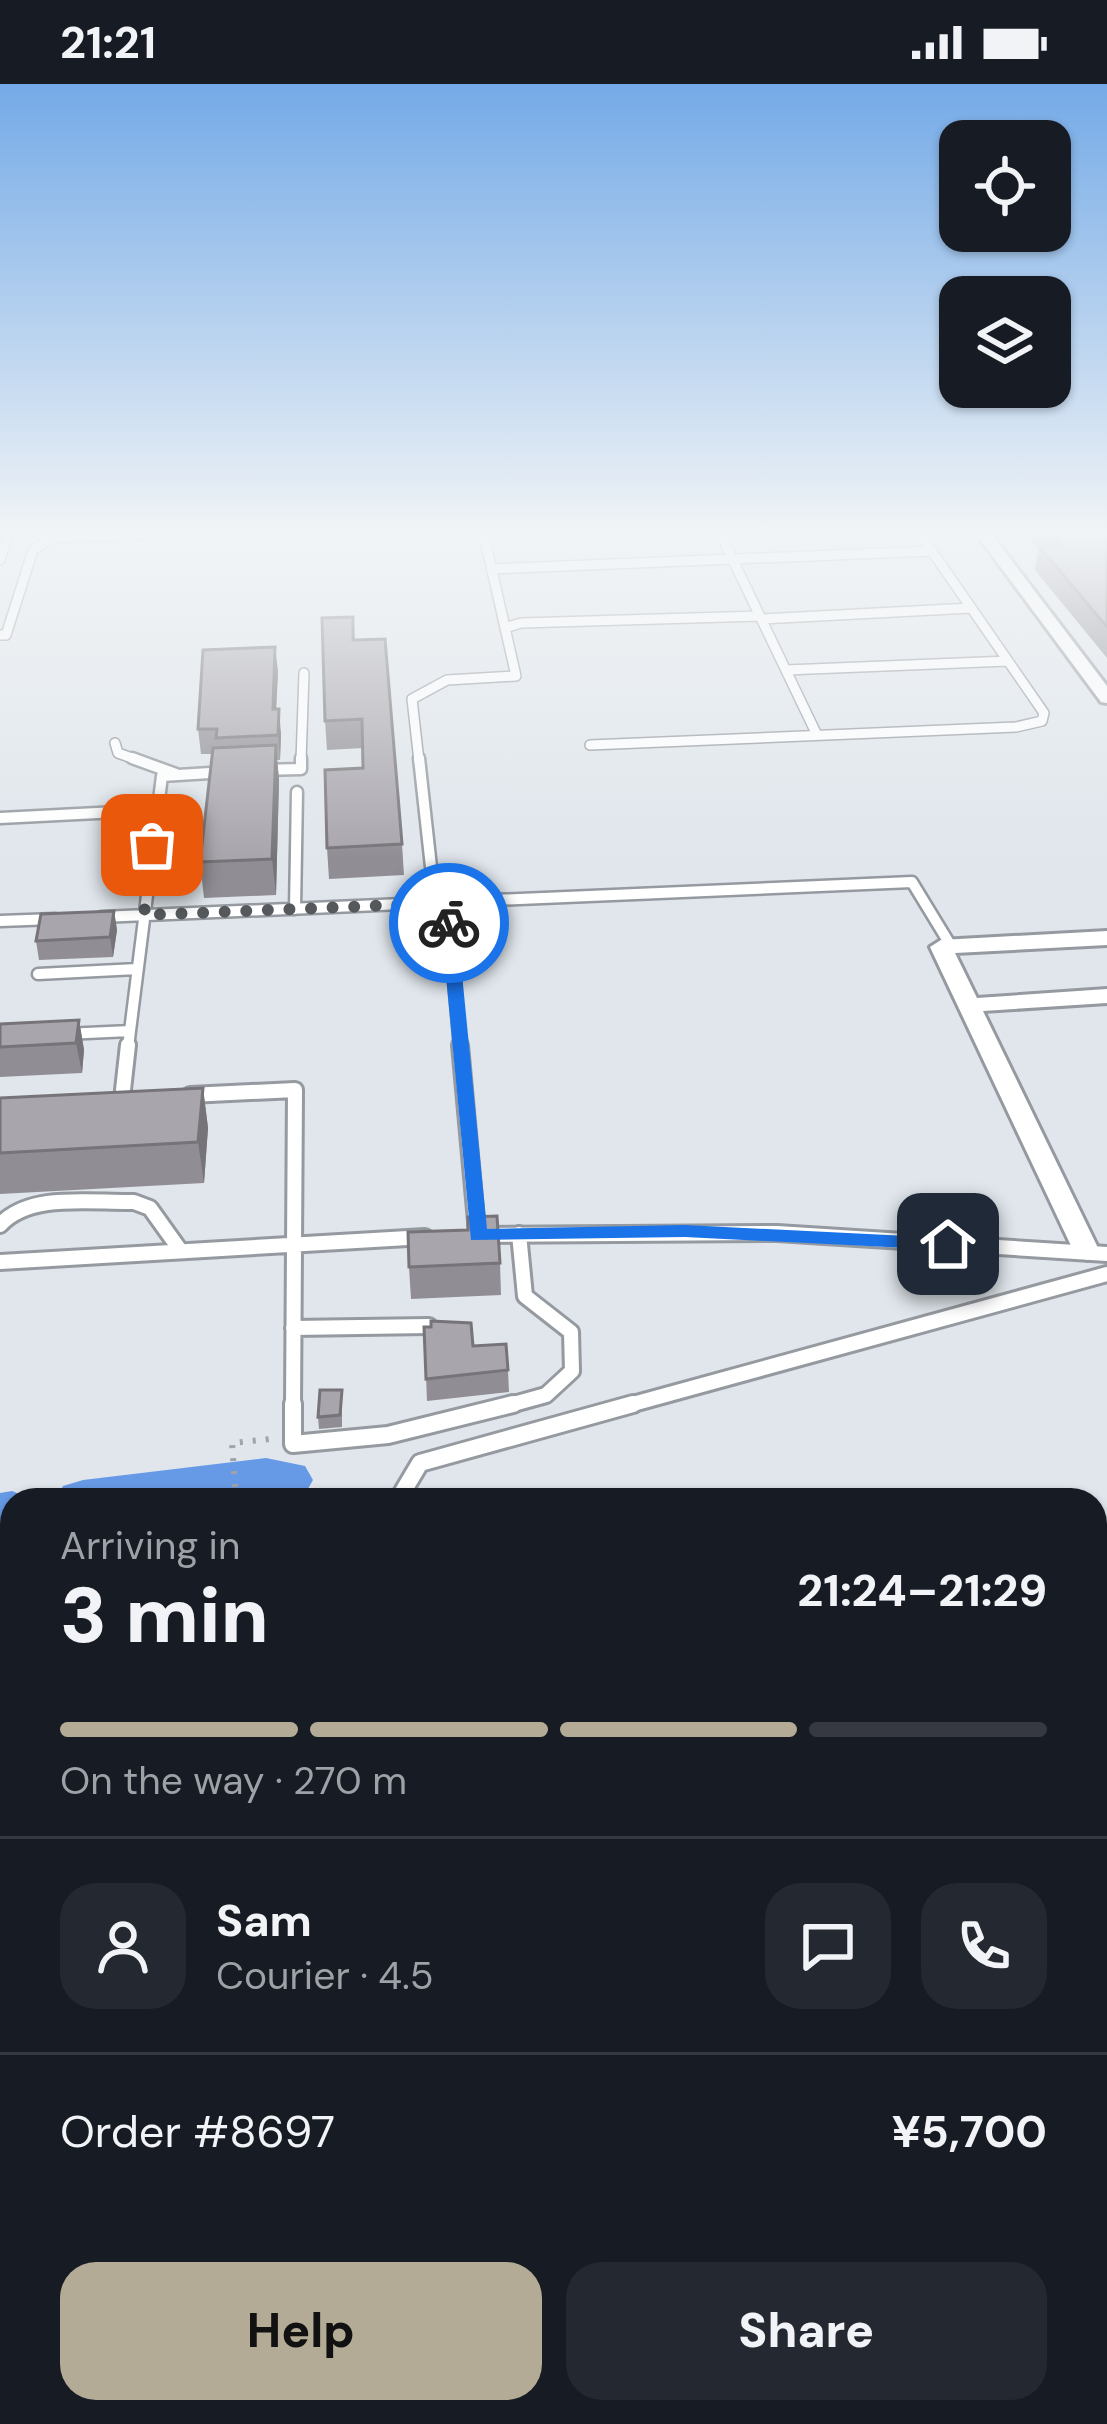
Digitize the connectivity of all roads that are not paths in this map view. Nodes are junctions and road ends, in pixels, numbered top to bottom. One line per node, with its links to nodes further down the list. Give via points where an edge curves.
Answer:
1 (508, 640): 16 (lane, via 515,676 447,680 412,699)
2 (772, 640): 6 (lane)
3 (993, 640): 5 (lane)
4 (1063, 640): 8 (street)
5 (1008, 661): 6 (lane); 9 (lane, via 1042,721)
6 (786, 670): 9 (lane)
7 (304, 673): 12 (lane, via 301,769)
8 (1107, 698)
9 (817, 735): 11 (lane)
10 (115, 743): 12 (lane, via 118,753)
11 (590, 745)
12 (176, 774): 14 (lane, via 162,776)
13 (297, 792): 17 (lane)
14 (156, 810): 15 (lane); 18 (lane)
15 (0, 818)
16 (441, 903): 17 (lane); 23 (lane, via 912,882); 36 (lane)
17 (295, 909): 18 (lane)
18 (144, 915): 19 (lane); 24 (lane)
19 (82, 917)
20 (62, 918): 21 (lane)
21 (0, 921)
22 (1107, 938): 23 (street)
23 (951, 946): 27 (street, via 941,947)
24 (137, 969): 25 (lane); 28 (lane)
25 (38, 974)
26 (1107, 996): 27 (street)
27 (970, 1005): 41 (street)
28 (130, 1031): 29 (lane); 32 (lane)
29 (44, 1036)
30 (165, 1097): 39 (lane, via 295,1090)
31 (143, 1098): 32 (lane)
32 (122, 1099): 33 (lane)
33 (101, 1100)
34 (0, 1225): 40 (lane, via 32,1205 134,1202 150,1208)
35 (519, 1234): 36 (lane); 41 (lane, via 777,1233); 45 (lane, via 525,1296 571,1332 572,1371 546,1395 388,1435 293,1444)
36 (478, 1235): 37 (lane)
37 (456, 1236)
38 (434, 1237): 39 (lane)
39 (294, 1242): 40 (lane); 45 (lane)
40 (180, 1250): 42 (lane)
41 (1097, 1253)
42 (0, 1262)
43 (1107, 1274): 46 (lane, via 420,1463)
44 (429, 1326): 45 (lane)
45 (293, 1328)
46 (405, 1488)

